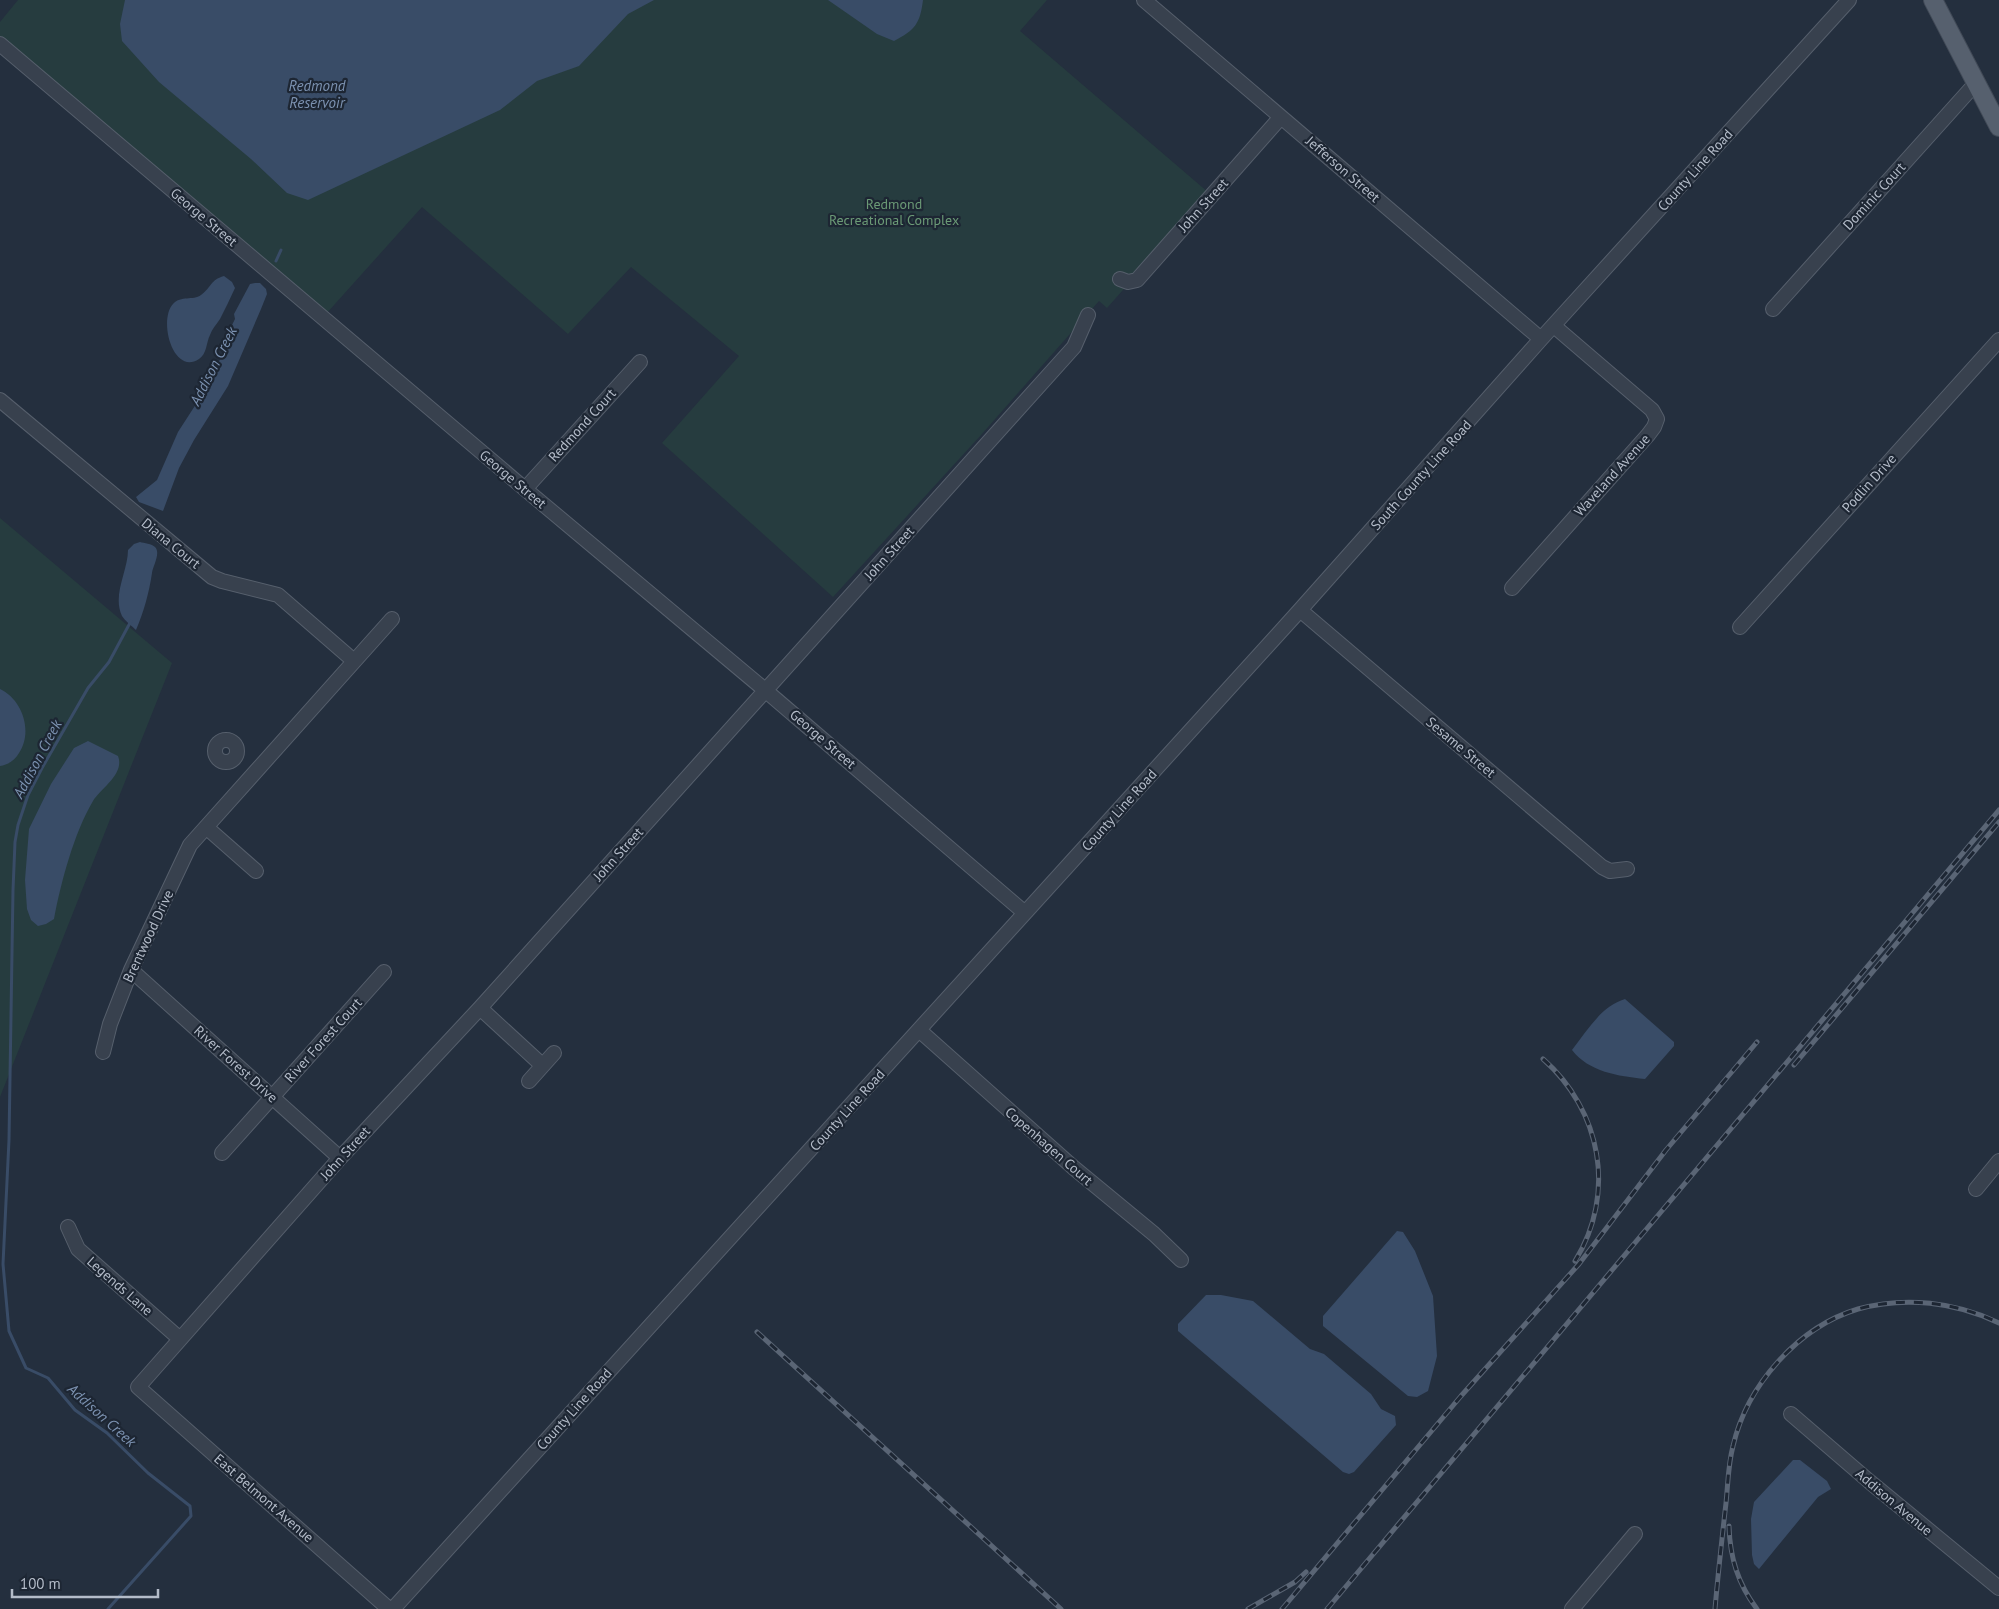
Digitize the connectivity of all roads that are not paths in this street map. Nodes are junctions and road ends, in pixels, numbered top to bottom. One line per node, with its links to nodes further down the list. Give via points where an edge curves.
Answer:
1 (1144, 0): 6 (street, Jefferson Street)
2 (1849, 0): 11 (street, County Line Road)
3 (1933, 0): 5 (main road)
4 (0, 44): 16 (street, George Street)
5 (1976, 83): 7 (main road); 9 (street, Dominic Court)
6 (1281, 116): 8 (street, John Street, via 1137,280 1128,282); 12 (street, Jefferson Street)
7 (1999, 127)
8 (1120, 279)
9 (1773, 309)
10 (1088, 315): 22 (street, John Street, via 1074,347)
11 (1554, 326): 12 (street, County Line Road); 17 (street, Waveland Avenue, via 1652,410 1657,419 1654,427)
12 (1542, 339): 18 (street, South County Line Road)
13 (1999, 340): 20 (street, Podlin Drive)
14 (640, 362): 16 (street, Redmond Court)
15 (0, 400): 21 (street, Diana Court, via 212,577 278,595)
16 (525, 489): 22 (street, George Street)
17 (1512, 588)
18 (1300, 610): 26 (street, Sesame Street, via 1602,867 1610,871); 28 (street, County Line Road)
19 (392, 618): 21 (street, Brentwood Drive)
20 (1740, 627)
21 (354, 661): 24 (street, Brentwood Drive)
22 (765, 690): 28 (street, George Street); 31 (street, John Street)
23 (234, 758): 24 (street)
24 (252, 774): 25 (street, Brentwood Drive)
25 (206, 827): 27 (street); 29 (street, Brentwood Drive, via 190,845)
26 (1627, 869)
27 (256, 871)
28 (1025, 913): 32 (street, County Line Road)
29 (131, 970): 33 (street, Brentwood Drive); 37 (street, River Forest Drive)
30 (384, 972): 37 (street, River Forest Court)
31 (480, 1008): 35 (street); 39 (street, John Street)
32 (919, 1030): 43 (street, Copenhagen Court); 50 (street, County Line Road)
33 (103, 1052)
34 (554, 1053): 35 (street)
35 (542, 1066): 36 (street)
36 (529, 1081)
37 (272, 1095): 38 (street, River Forest Court); 39 (street, River Forest Drive)
38 (222, 1153)
39 (340, 1158): 44 (street, John Street)
40 (1999, 1161): 41 (street)
41 (1976, 1189)
42 (68, 1227): 44 (street, Legends Lane, via 78,1249)
43 (1181, 1260)
44 (180, 1339): 45 (street, John Street)
45 (138, 1387): 49 (street, East Belmont Avenue)
46 (1792, 1414): 48 (street, Addison Avenue)
47 (1635, 1534): 51 (street)
48 (1999, 1588)
49 (389, 1609)
50 (393, 1609)
51 (1572, 1609)

